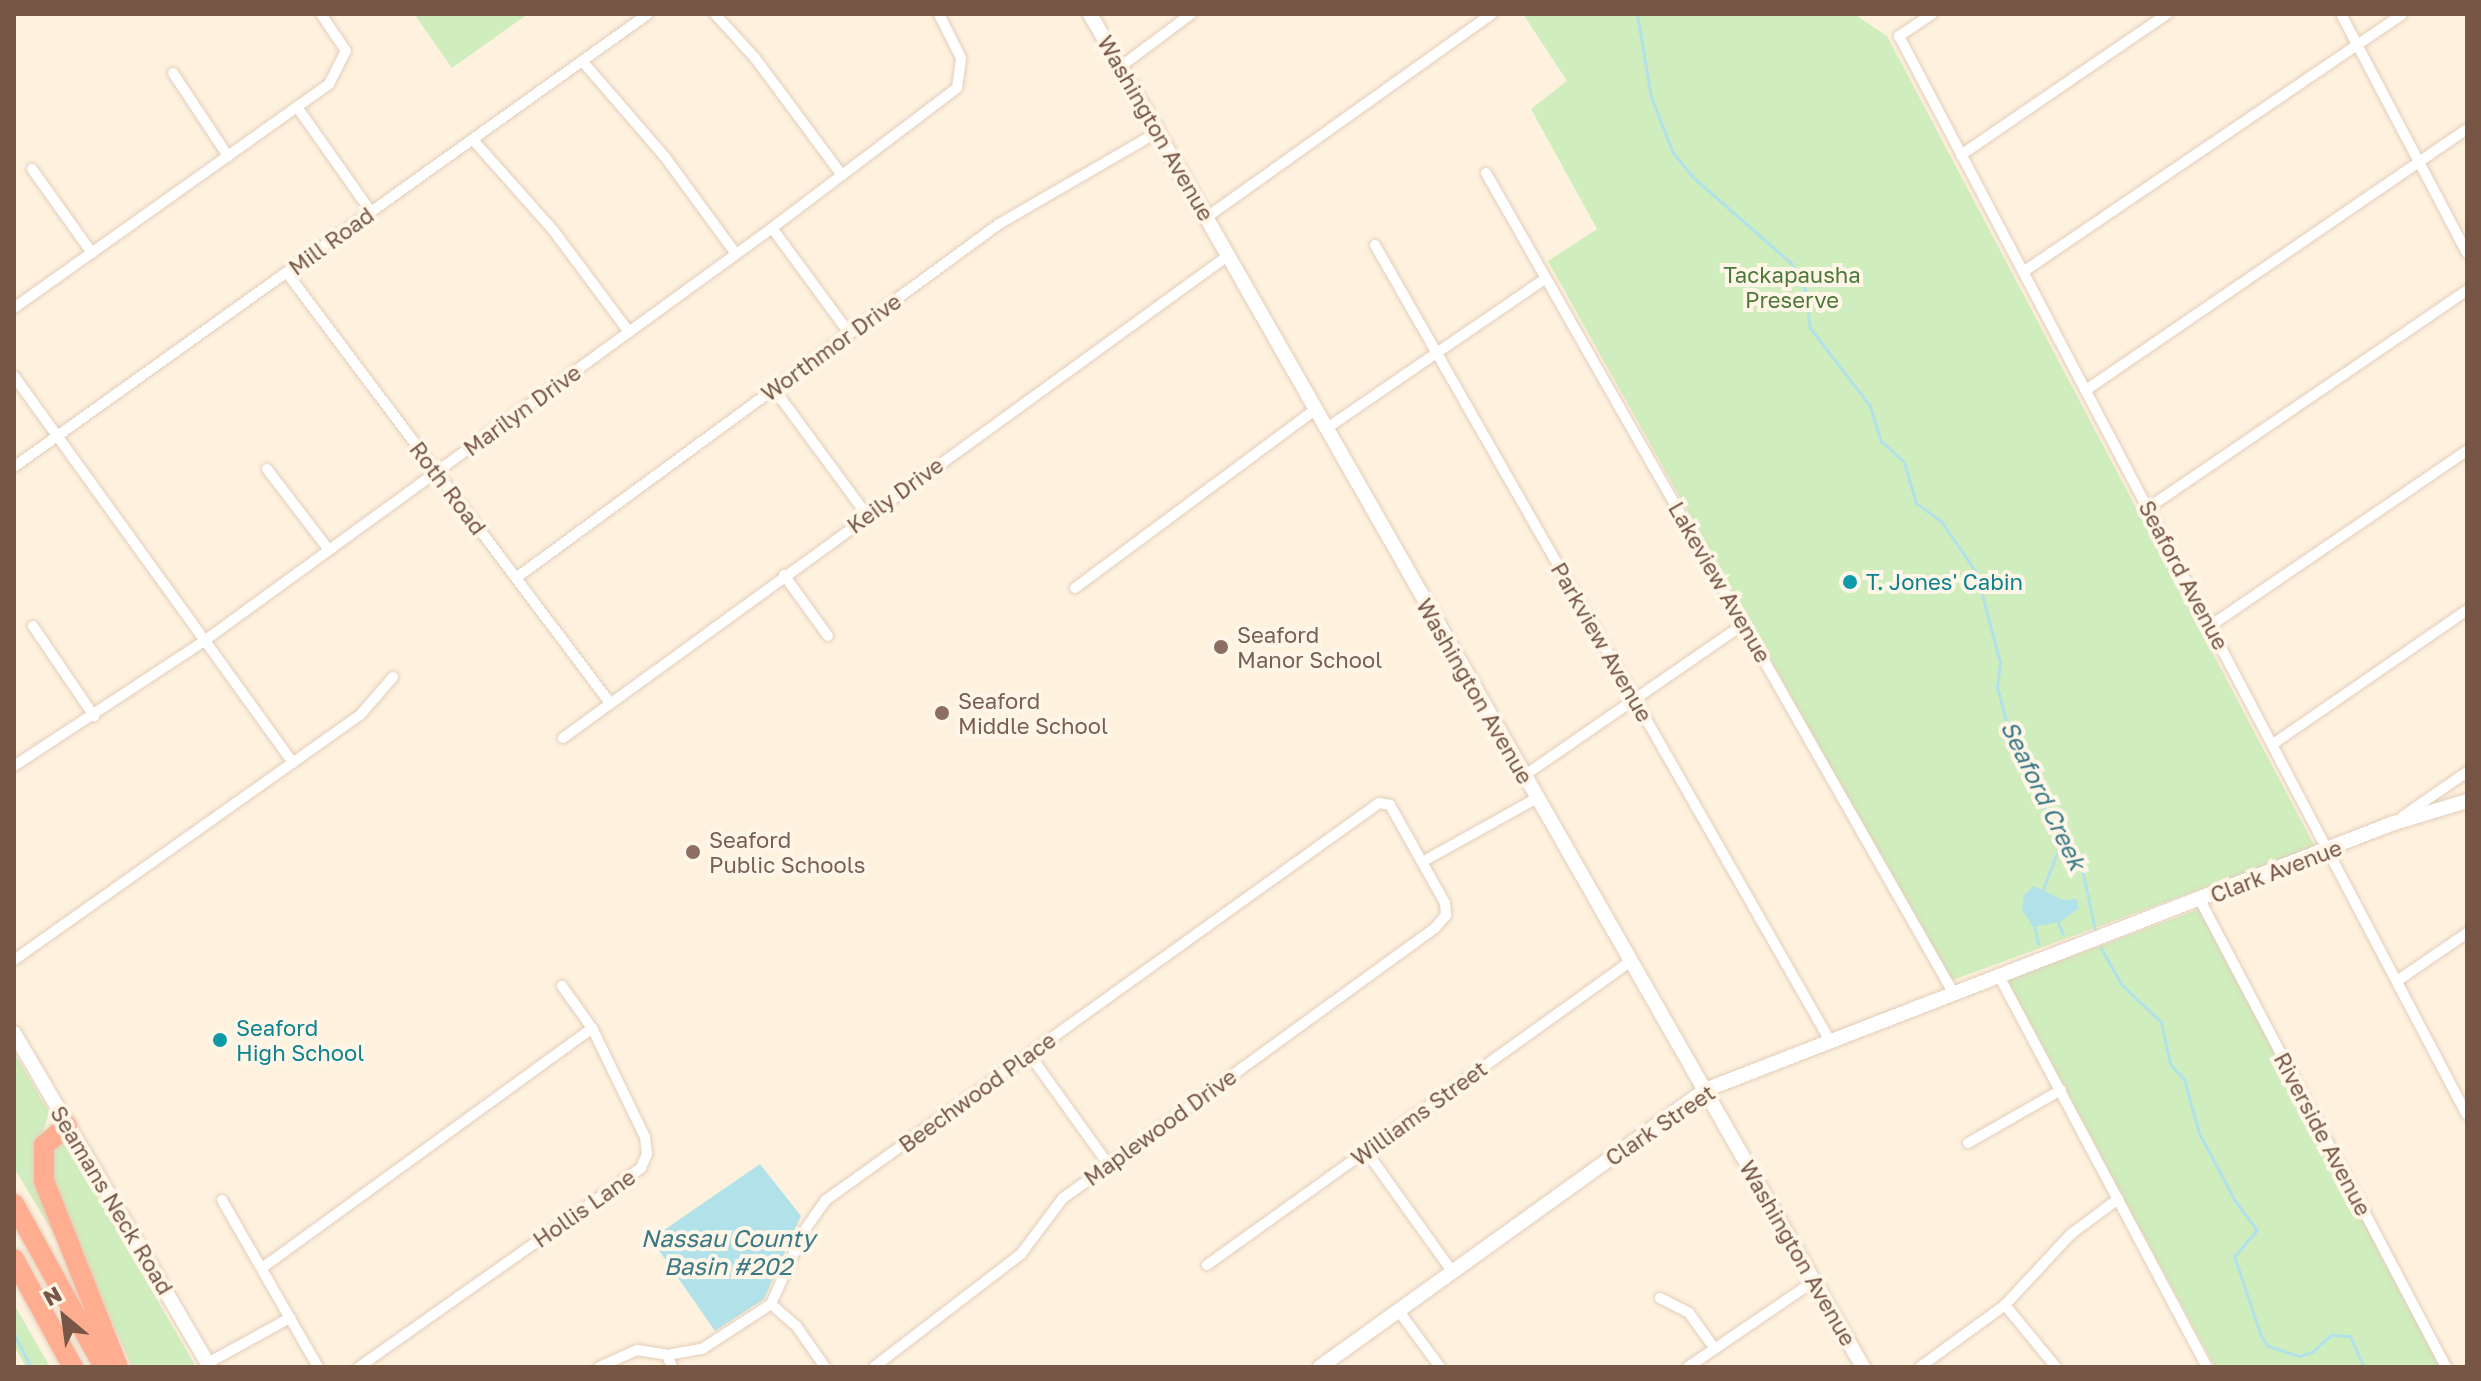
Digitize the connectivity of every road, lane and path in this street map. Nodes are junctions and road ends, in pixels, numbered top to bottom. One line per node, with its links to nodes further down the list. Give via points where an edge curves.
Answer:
1 (321, 14): 16 (street, via 346,51 329,84)
2 (648, 14): 13 (street, Mill Road)
3 (715, 14): 25 (street)
4 (939, 14): 25 (street, Marilyn Drive, via 961,58 957,88)
5 (1090, 14): 14 (street, Washington Avenue)
6 (1191, 14): 14 (street)
7 (1492, 14): 27 (street)
8 (1932, 14): 20 (street, Seaford Avenue, via 1899,36)
9 (2167, 14): 20 (street)
10 (2341, 14): 12 (street)
11 (2402, 14): 12 (street)
12 (2357, 45): 22 (street); 34 (street)
13 (584, 63): 19 (street, Mill Road); 32 (street, via 665,157)
14 (1120, 67): 18 (street, Washington Avenue)
15 (173, 73): 21 (street)
16 (297, 107): 21 (street); 26 (street)
17 (2467, 129): 22 (street)
18 (1158, 132): 27 (street, Washington Avenue); 40 (street, Worthmor Drive, via 999,224)
19 (474, 141): 26 (street, Mill Road); 39 (street, via 553,230)
20 (1961, 155): 34 (street, Seaford Avenue)
21 (228, 156): 30 (street)
22 (2419, 162): 31 (street); 44 (street)
23 (32, 169): 30 (street)
24 (1486, 173): 36 (street, Lakeview Avenue)
25 (842, 175): 28 (street, Marilyn Drive)
26 (371, 212): 35 (street, Mill Road)
27 (1207, 217): 33 (street, Washington Avenue)
28 (772, 228): 32 (street, Marilyn Drive); 40 (street)
29 (1375, 245): 41 (street, Parkview Avenue)
30 (92, 253): 38 (street)
31 (2467, 253)
32 (736, 254): 39 (street, Marilyn Drive)
33 (1229, 255): 45 (street, Washington Avenue); 53 (street, Keily Drive)
34 (2023, 272): 44 (street, Seaford Avenue)
35 (287, 273): 47 (street, Mill Road); 51 (street, Roth Road)
36 (1546, 278): 41 (street); 59 (street, Lakeview Avenue)
37 (2467, 290): 52 (street)
38 (14, 308)
39 (629, 332): 51 (street, Marilyn Drive)
40 (849, 333): 43 (street, Worthmor Drive)
41 (1436, 353): 46 (street); 65 (street, Parkview Avenue)
42 (14, 376): 47 (street)
43 (774, 389): 53 (street); 56 (street, Worthmor Drive)
44 (2086, 390): 52 (street, Seaford Avenue)
45 (1316, 409): 46 (street, Washington Avenue); 57 (street)
46 (1327, 428): 73 (street, Washington Avenue)
47 (55, 437): 49 (street, Mill Road); 63 (street)
48 (2467, 451): 61 (street)
49 (14, 467)
50 (267, 469): 54 (street)
51 (436, 472): 54 (street, Marilyn Drive); 56 (street, Roth Road)
52 (2148, 508): 61 (street, Seaford Avenue)
53 (867, 515): 55 (street, Keily Drive)
54 (329, 550): 63 (street, Marilyn Drive)
55 (784, 575): 62 (street); 66 (street, Keily Drive)
56 (516, 578): 66 (street, Roth Road)
57 (1075, 588)
58 (2467, 610): 69 (street)
59 (1744, 624): 65 (street); 87 (street, Lakeview Avenue)
60 (33, 626): 67 (street)
61 (2210, 626): 69 (street, Seaford Avenue)
62 (828, 636)
63 (204, 641): 67 (street, Marilyn Drive); 70 (street)
64 (393, 677): 70 (street, via 361,714)
65 (1635, 699): 73 (street); 90 (street, Parkview Avenue)
66 (610, 703): 68 (street, Keily Drive)
67 (94, 716): 71 (street, Marilyn Drive)
68 (563, 738)
69 (2273, 744): 77 (street, Seaford Avenue)
70 (293, 763): 82 (street)
71 (14, 766)
72 (2467, 772): 76 (street)
73 (1525, 775): 74 (street, Washington Avenue)
74 (1537, 798): 78 (street); 83 (street, Washington Avenue)
75 (2467, 801): 76 (street, Clark Avenue)
76 (2391, 824): 77 (street, Clark Avenue)
77 (2328, 853): 79 (street, Clark Avenue); 85 (street, Seaford Avenue)
78 (1422, 862): 91 (street, Beechwood Place, via 1390,805 1379,803); 99 (street, Maplewood Drive, via 1446,915 1435,928)
79 (2200, 900): 81 (street, Clark Avenue); 132 (street, Riverside Avenue)
80 (2467, 933): 85 (street)
81 (2086, 943): 84 (street, Clark Street)
82 (14, 960)
83 (1631, 961): 92 (street, Washington Avenue); 98 (street, Williams Street)
84 (1999, 976): 87 (street, Clark Street); 93 (street)
85 (2397, 981): 94 (street, Seaford Avenue)
86 (562, 986): 88 (street, Hollis Lane)
87 (1953, 992): 90 (street, Clark Street)
88 (592, 1028): 105 (street); 120 (street, Hollis Lane, via 645,1137 647,1154 641,1168)
89 (14, 1033): 96 (street, Seamans Neck Road)
90 (1829, 1039): 92 (street, Clark Street)
91 (1029, 1054): 99 (street); 109 (street, Beechwood Place, via 826,1200 804,1231)
92 (1705, 1090): 106 (street, Clark Street); 107 (street, Washington Avenue)
93 (2061, 1090): 97 (street); 100 (street)
94 (2463, 1096): 95 (street, Seaford Avenue)
95 (2467, 1115)
96 (67, 1126): 115 (street, Seamans Neck Road); 118 (highway, via 44,1145 44,1181)
97 (1968, 1143)
98 (1366, 1151): 104 (street, Williams Street); 106 (street)
99 (1108, 1164): 124 (street, Maplewood Drive, via 1063,1198 1021,1254)
100 (2118, 1199): 110 (street, via 2071,1234); 131 (street)
101 (222, 1200): 105 (street)
102 (14, 1204): 117 (highway)
103 (14, 1259): 116 (highway)
104 (1207, 1265)
105 (262, 1268): 112 (street)
106 (1452, 1271): 111 (street, Clark Street)
107 (1814, 1281): 113 (street); 128 (street, Washington Avenue)
108 (1660, 1298): 113 (street, via 1689,1313)
109 (771, 1304): 114 (street, via 702,1349); 123 (street, via 797,1327)
110 (2005, 1305): 129 (street); 130 (street)
111 (1398, 1310): 125 (street, Clark Street); 126 (street)
112 (290, 1318): 115 (street); 119 (street)
113 (1715, 1349): 127 (street)
114 (667, 1355): 121 (street, via 637,1350); 122 (street)
115 (209, 1365)
116 (73, 1367)
117 (104, 1367)
118 (118, 1367)
119 (318, 1367)
120 (359, 1367)
121 (599, 1367)
122 (672, 1367)
123 (825, 1367)
124 (874, 1367)
125 (1320, 1367)
126 (1440, 1367)
127 (1688, 1367)
128 (1863, 1367)
129 (1920, 1367)
130 (2056, 1367)
131 (2207, 1367)
132 (2446, 1367)

